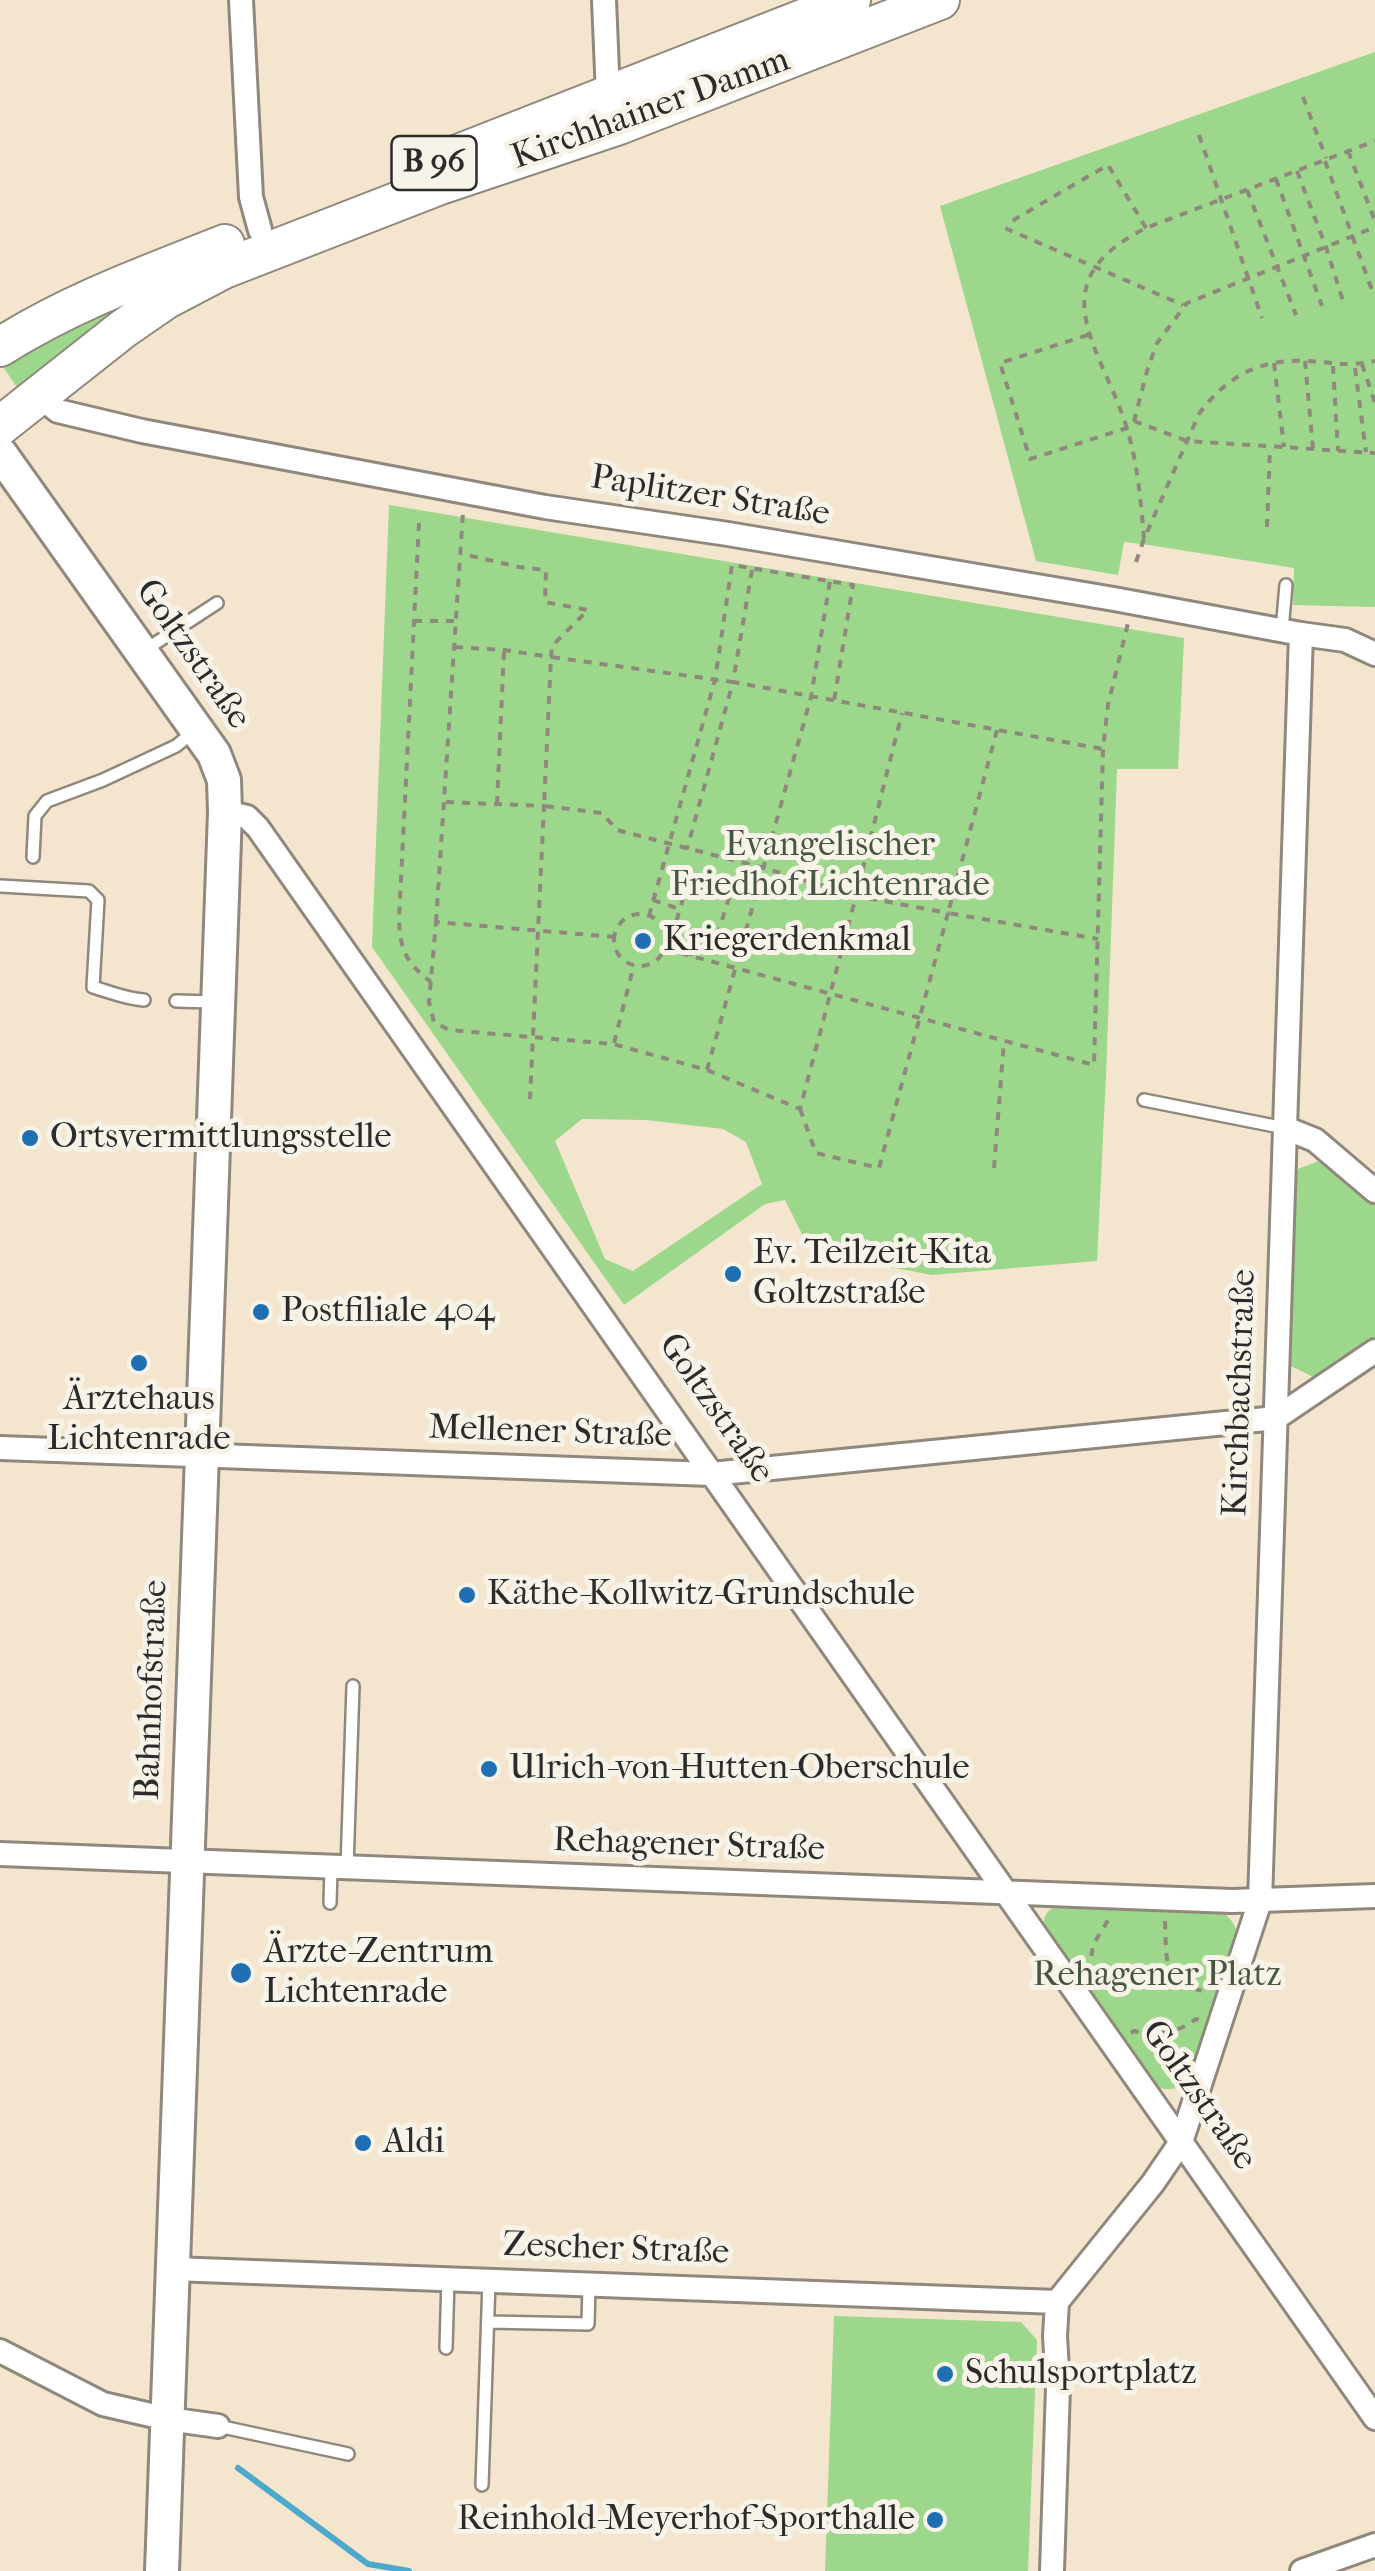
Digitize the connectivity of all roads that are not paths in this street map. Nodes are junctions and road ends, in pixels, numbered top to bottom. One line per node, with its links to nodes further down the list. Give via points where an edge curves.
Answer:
1 (241, 0): 6 (street, via 250,198)
2 (604, 0): 5 (street)
3 (851, 0): 5 (main road, Kirchhainer Damm / B 96)
4 (940, 0): 5 (main road, Kirchhainer Damm / B 96)
5 (614, 110): 6 (main road, Kirchhainer Damm / B 96); 8 (main road, Kirchhainer Damm / B 96, via 224,269 165,300)
6 (260, 230): 7 (main road, Kirchhainer Damm / B 96, via 94,296)
7 (0, 347)
8 (39, 396): 9 (main road, Kirchhainer Damm / B 96); 13 (street, Paplitzer Straße, via 58,412 465,492)
9 (0, 426)
10 (0, 454): 14 (street, Goltzstraße)
11 (1286, 585): 13 (lane)
12 (218, 603): 14 (lane)
13 (1292, 632): 15 (street, Paplitzer Straße, via 1345,640); 24 (street, Kirchbachstraße)
14 (142, 652): 16 (street, Goltzstraße)
15 (1375, 654)
16 (196, 730): 17 (street, Goltzstraße, via 220,766); 18 (lane, via 176,746 47,801 35,816)
17 (225, 812): 22 (street, Bahnhofstraße); 30 (street, Goltzstraße, via 247,817 264,836)
18 (33, 856)
19 (0, 886): 20 (lane, via 90,892 98,900 93,988)
20 (144, 1000)
21 (176, 1001): 22 (lane)
22 (218, 1002): 29 (street, Bahnhofstraße)
23 (1144, 1100): 24 (lane)
24 (1285, 1128): 25 (street, via 1315,1140); 27 (street, Kirchbachstraße)
25 (1375, 1191)
26 (1375, 1351): 27 (street)
27 (1276, 1418): 30 (street, Mellener Straße); 37 (street, Kirchbachstraße)
28 (0, 1448): 29 (street, Mellener Straße)
29 (202, 1456): 30 (street, Mellener Straße); 33 (street, Bahnhofstraße)
30 (711, 1474): 35 (street, Goltzstraße)
31 (352, 1686): 34 (lane)
32 (0, 1854): 33 (street, Rehagener Straße)
33 (187, 1862): 34 (street, Rehagener Straße); 40 (street, Bahnhofstraße)
34 (339, 1868): 35 (street, Rehagener Straße); 38 (lane)
35 (1009, 1894): 37 (street, Rehagener Straße); 39 (street, Goltzstraße)
36 (1375, 1896): 37 (street, Rehagener Straße)
37 (1260, 1901): 39 (street, Kirchbachstraße)
38 (330, 1903)
39 (1182, 2142): 44 (street, Kirchbachstraße); 48 (street, Goltzstraße)
40 (173, 2269): 41 (street, Zescher Straße); 49 (street, Bahnhofstraße)
41 (448, 2279): 42 (street, Zescher Straße); 46 (lane)
42 (489, 2281): 43 (street, Zescher Straße); 45 (lane)
43 (589, 2284): 44 (street, Zescher Straße); 45 (lane, via 588,2324)
44 (1056, 2302): 55 (street)
45 (488, 2322): 52 (lane)
46 (446, 2348)
47 (0, 2351): 49 (street, via 104,2404)
48 (1375, 2418)
49 (168, 2420): 50 (street); 54 (street, Bahnhofstraße)
50 (218, 2426): 51 (lane)
51 (348, 2454)
52 (482, 2485)
53 (1375, 2545): 56 (street)
54 (162, 2571)
55 (1052, 2571)
56 (1302, 2571)

